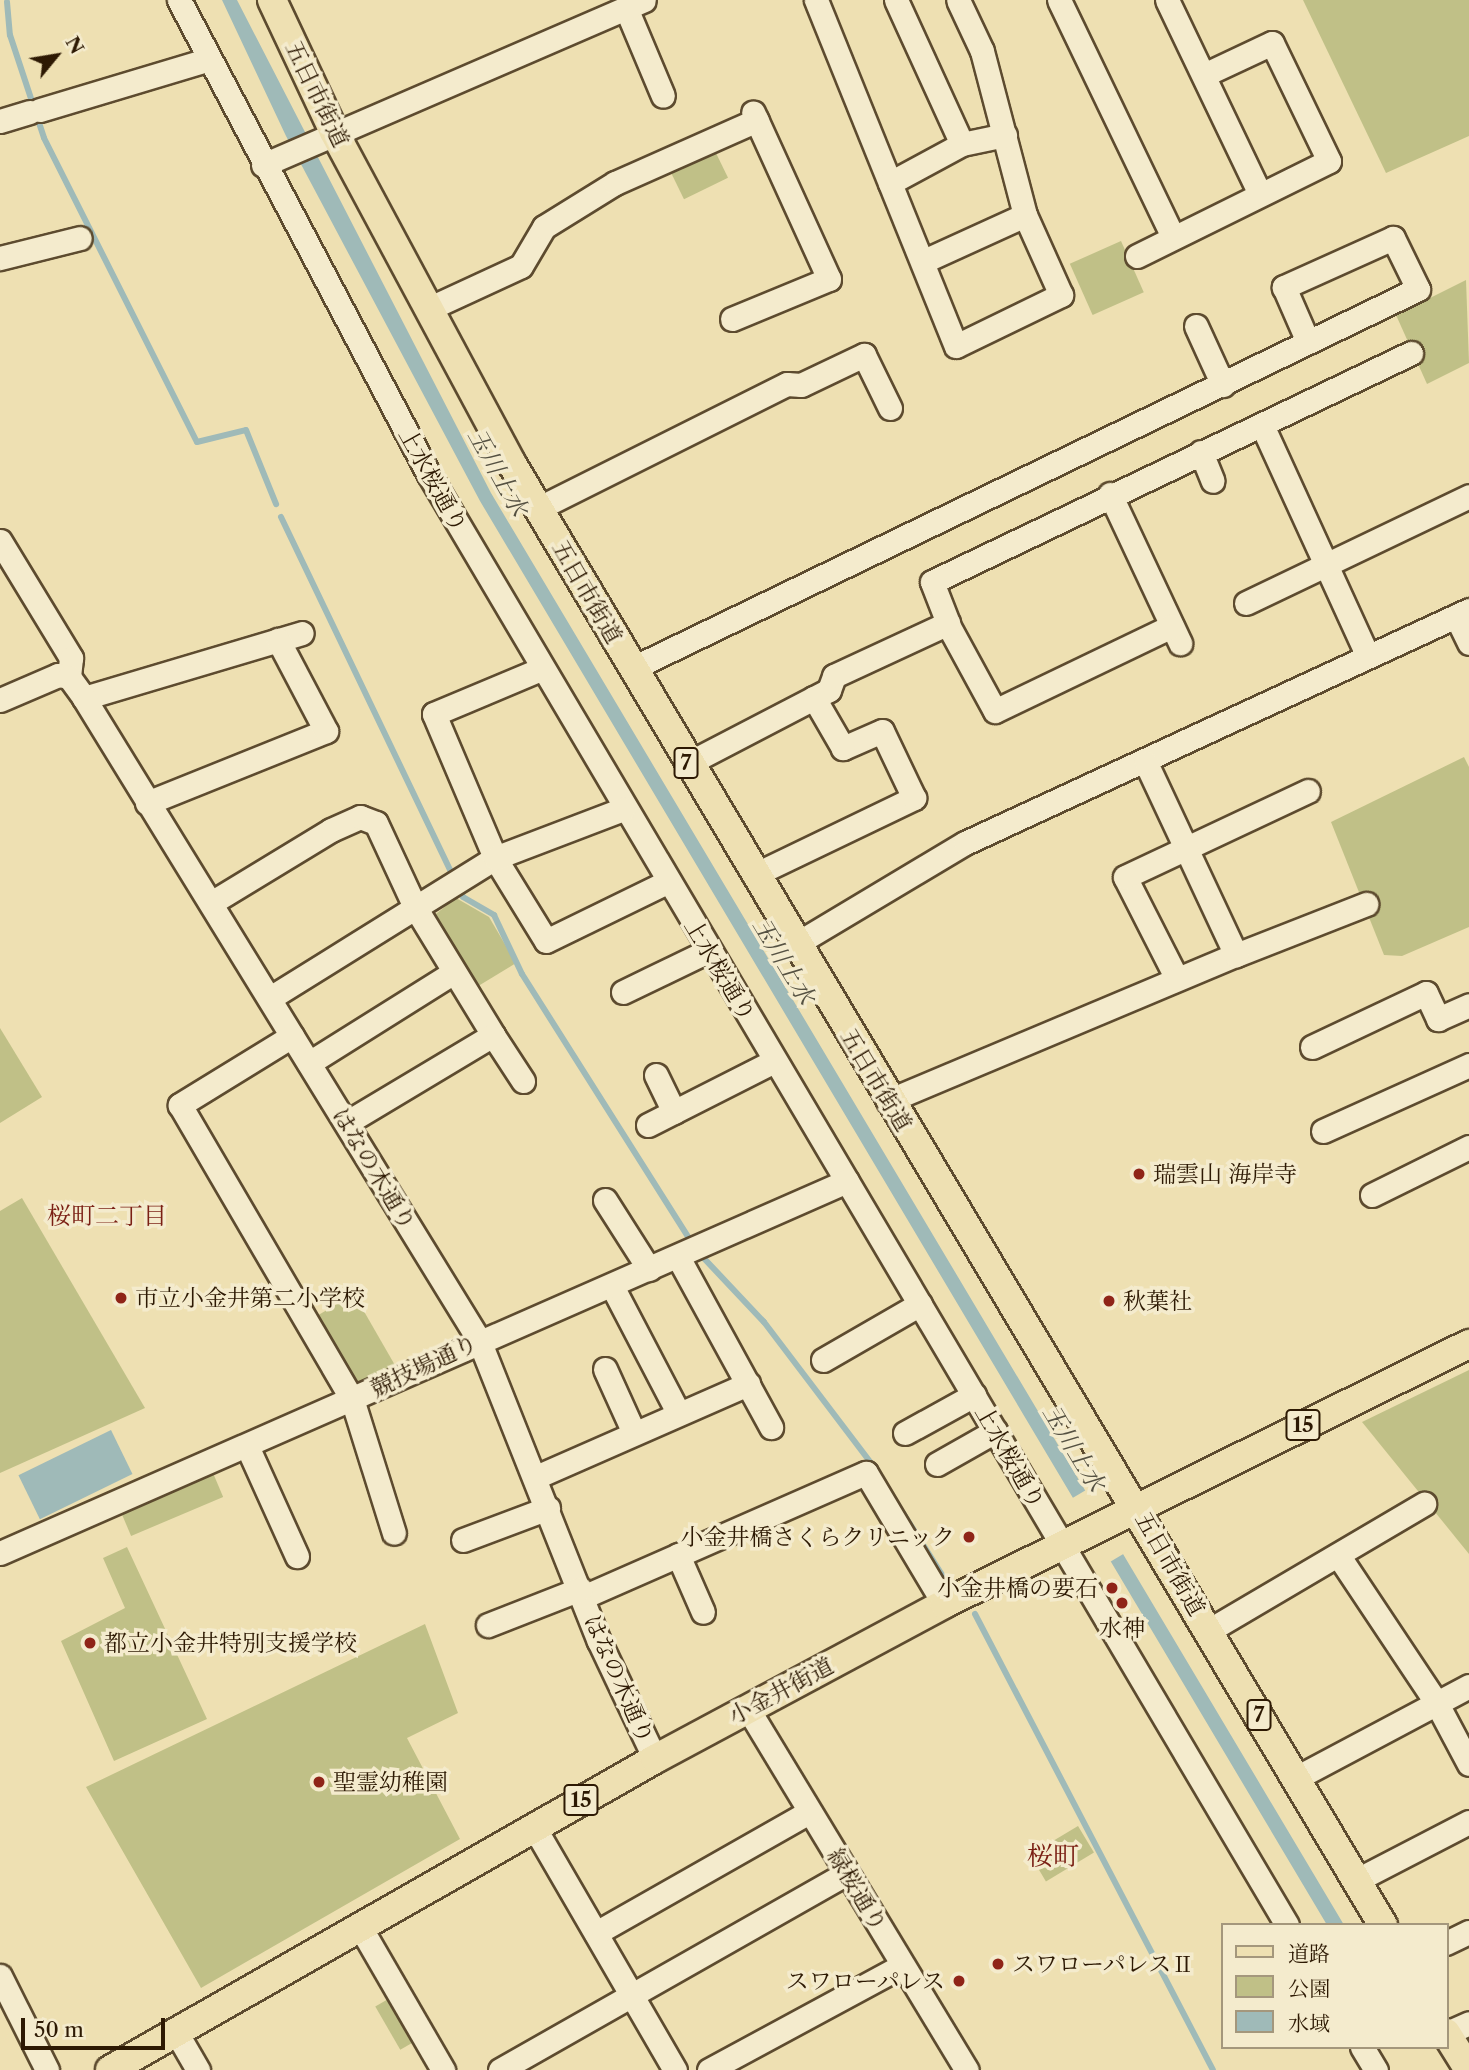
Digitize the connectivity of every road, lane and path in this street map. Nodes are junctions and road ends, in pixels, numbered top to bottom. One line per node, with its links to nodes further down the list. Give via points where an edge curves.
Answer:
1 (179, 0): 9 (street, 上水桜通り)
2 (272, 0): 14 (main road, 五日市街道 / 7)
3 (816, 0): 17 (street)
4 (896, 0): 15 (street)
5 (958, 0): 13 (street, via 982,51)
6 (1059, 0): 20 (street)
7 (1167, 0): 10 (street)
8 (635, 4): 11 (street); 14 (street)
9 (207, 60): 12 (street); 16 (street, 上水桜通り)
10 (1204, 75): 18 (street); 18 (street, via 1272,43 1329,161)
11 (663, 96)
12 (0, 121)
13 (1005, 135): 15 (street); 19 (street)
14 (324, 137): 16 (street); 25 (main road, 五日市街道 / 7)
15 (962, 144): 17 (street)
16 (268, 163): 47 (street, 上水桜通り)
17 (890, 183): 24 (street)
18 (1259, 194): 20 (street)
19 (1025, 215): 24 (street); 24 (street, via 1060,295 956,346)
20 (1173, 237): 22 (street)
21 (80, 238): 23 (street)
22 (1137, 256)
23 (0, 258)
24 (924, 261)
25 (428, 309): 26 (street, via 521,266 544,226 615,183 755,116 829,279); 37 (main road, 五日市街道 / 7)
26 (732, 319)
27 (1196, 326): 30 (street)
28 (1308, 342): 28 (street, via 1418,289 1393,238 1284,287); 30 (street)
29 (1410, 353): 32 (street)
30 (1223, 385): 48 (street)
31 (890, 408): 37 (street, via 864,355 801,385 787,384)
32 (1262, 425): 33 (street); 39 (street)
33 (1201, 452): 34 (street); 35 (street)
34 (1213, 481)
35 (1110, 494): 42 (street, via 932,582); 42 (street, via 1176,635 995,711)
36 (1469, 496): 39 (street)
37 (539, 508): 48 (main road, 五日市街道 / 7)
38 (0, 541): 49 (street, via 71,658)
39 (1325, 564): 40 (street); 46 (street)
40 (1246, 603)
41 (1462, 613): 45 (street); 46 (street)
42 (947, 623): 51 (street, via 834,676 828,690)
43 (302, 633): 44 (street)
44 (278, 640): 50 (street); 56 (street, via 326,731)
45 (1469, 643)
46 (1368, 656): 53 (street)
47 (541, 669): 57 (street, 上水桜通り); 59 (street, via 434,714)
48 (631, 669): 54 (main road, 五日市街道 / 7)
49 (69, 677): 50 (street, はなの木通り); 52 (street, via 58,675)
50 (85, 698): 56 (street, はなの木通り)
51 (814, 698): 54 (street); 60 (street, via 844,748 882,731 914,798)
52 (0, 700)
53 (1146, 763): 58 (street); 65 (street, via 965,843)
54 (687, 764): 60 (main road, 五日市街道 / 7)
55 (1308, 790): 58 (street)
56 (147, 803): 62 (street, はなの木通り)
57 (623, 809): 59 (street); 61 (street, 上水桜通り)
58 (1185, 848): 67 (street); 69 (street, via 1125,877)
59 (495, 858): 61 (street, via 545,940); 64 (street)
60 (754, 875): 65 (main road, 五日市街道 / 7)
61 (667, 882): 66 (street, 上水桜通り)
62 (211, 903): 64 (street, via 360,817 376,823); 71 (street, はなの木通り)
63 (1366, 904): 67 (street)
64 (415, 907): 68 (street); 71 (street)
65 (796, 944): 81 (main road, 五日市街道 / 7)
66 (708, 951): 70 (street); 76 (street, 上水桜通り)
67 (1236, 955): 69 (street)
68 (454, 972): 73 (street); 77 (street)
69 (1176, 977): 81 (street)
70 (623, 992)
71 (270, 998): 74 (street, はなの木通り)
72 (1469, 1005): 75 (street, via 1438,1019 1426,993)
73 (493, 1035): 80 (street); 83 (street)
74 (292, 1036): 77 (street, はなの木通り); 100 (street, via 180,1105)
75 (1312, 1047)
76 (774, 1060): 82 (street); 87 (street, 上水桜通り)
77 (309, 1063): 83 (street, はなの木通り)
78 (1469, 1065): 85 (street)
79 (656, 1075): 82 (street)
80 (523, 1082)
81 (888, 1101): 110 (main road, 五日市街道 / 7)
82 (674, 1112): 84 (street)
83 (346, 1123): 94 (street, はなの木通り)
84 (648, 1125)
85 (1323, 1131)
86 (1469, 1147): 88 (street)
87 (848, 1181): 90 (street, 競技場通り); 93 (street, 上水桜通り)
88 (1372, 1195)
89 (606, 1200): 91 (street)
90 (688, 1253): 91 (street, 競技場通り); 98 (street)
91 (649, 1269): 92 (street, 競技場通り)
92 (612, 1286): 94 (street, 競技場通り); 101 (street)
93 (920, 1304): 96 (street); 99 (street, 上水桜通り)
94 (479, 1340): 100 (street, 競技場通り); 108 (street, はなの木通り)
95 (1469, 1344): 110 (main road, 小金井街道 / 15)
96 (823, 1360)
97 (605, 1369): 104 (street)
98 (748, 1384): 101 (street); 102 (street)
99 (974, 1395): 103 (street, 上水桜通り); 105 (street)
100 (352, 1399): 106 (street, 競技場通り); 112 (street)
101 (679, 1414): 104 (street)
102 (771, 1427)
103 (995, 1431): 107 (street); 114 (street, 上水桜通り)
104 (634, 1433): 108 (street)
105 (905, 1433)
106 (247, 1446): 115 (street, 競技場通り); 118 (street)
107 (937, 1464)
108 (536, 1477): 111 (street, はなの木通り)
109 (1424, 1503): 117 (street)
110 (1137, 1505): 114 (main road, 小金井街道 / 15); 123 (main road, 五日市街道 / 7)
111 (548, 1508): 113 (street); 119 (street, はなの木通り)
112 (394, 1533)
113 (463, 1539)
114 (1060, 1543): 120 (main road, 小金井街道 / 15); 135 (street, 上水桜通り)
115 (0, 1553)
116 (677, 1555): 119 (street); 120 (street, via 866,1473); 121 (street)
117 (1338, 1555): 123 (street); 125 (street)
118 (297, 1556)
119 (581, 1593): 122 (street); 127 (street, はなの木通り)
120 (944, 1604): 126 (main road, 小金井街道 / 15)
121 (703, 1612)
122 (488, 1625)
123 (1208, 1631): 129 (main road, 五日市街道 / 7)
124 (1469, 1686): 125 (street)
125 (1436, 1702): 128 (street); 129 (street)
126 (748, 1709): 127 (main road, 小金井街道 / 15); 130 (street, 緑桜通り)
127 (654, 1759): 132 (main road, 小金井街道 / 15)
128 (1469, 1763)
129 (1296, 1778): 134 (main road, 五日市街道 / 7)
130 (809, 1812): 133 (street, 緑桜通り); 139 (street)
131 (1469, 1822): 134 (street)
132 (534, 1827): 137 (main road, 小金井街道 / 15); 139 (street)
133 (846, 1873): 141 (street, 緑桜通り); 143 (street)
134 (1357, 1880): 136 (main road, 五日市街道 / 7)
135 (1286, 1923)
136 (1382, 1923)
137 (359, 1925): 145 (main road, 小金井街道 / 15); 152 (street)
138 (1469, 1932): 140 (street)
139 (596, 1933): 143 (street)
140 (1448, 1942)
141 (901, 1966): 155 (street); 156 (street, 緑桜通り)
142 (0, 1976): 149 (street)
143 (631, 1995): 153 (street); 154 (street)
144 (1469, 2023): 146 (street)
145 (176, 2032): 150 (main road, 小金井街道 / 15); 151 (street)
146 (1448, 2032)
147 (1448, 2036): 158 (main road)
148 (1363, 2049): 157 (street)
149 (47, 2070)
150 (110, 2070)
151 (198, 2070)
152 (443, 2070)
153 (500, 2070)
154 (675, 2070)
155 (709, 2070)
156 (967, 2070)
157 (1376, 2070)
158 (1469, 2070)

